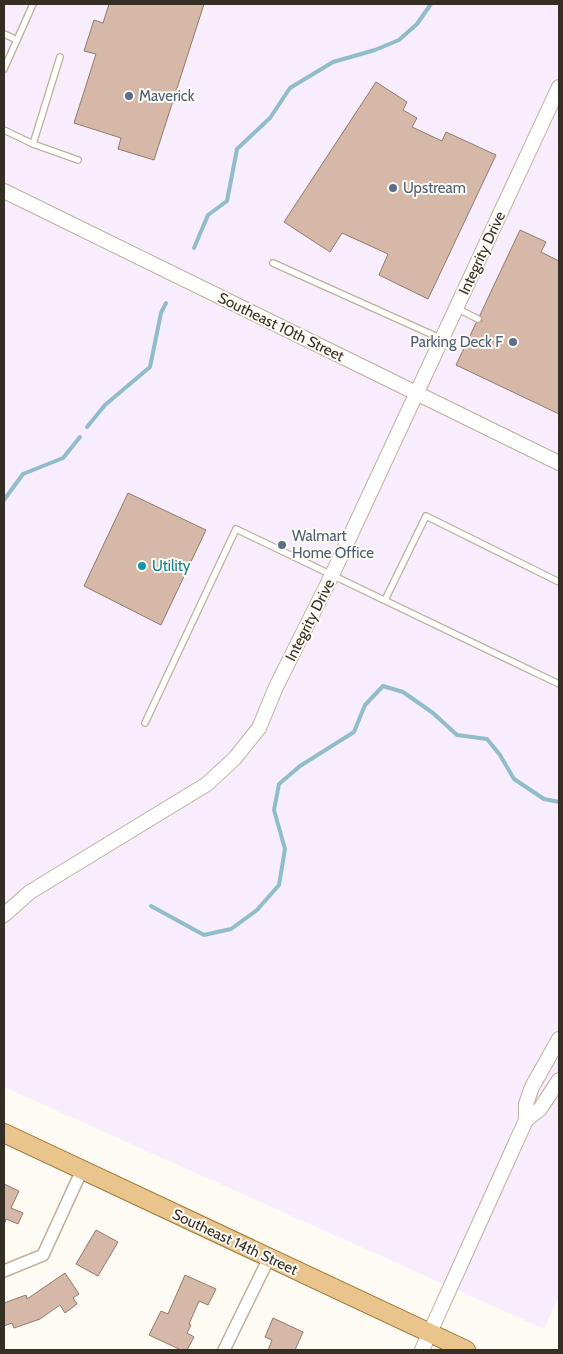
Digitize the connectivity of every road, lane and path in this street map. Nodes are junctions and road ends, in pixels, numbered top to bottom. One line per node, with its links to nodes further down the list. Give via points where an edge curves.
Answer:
1 (33, 4): 3 (lane)
2 (4, 34): 3 (lane)
3 (17, 40): 5 (lane)
4 (60, 57): 8 (lane)
5 (4, 69)
6 (559, 87): 12 (street, Integrity Drive)
7 (4, 130): 8 (lane)
8 (33, 144): 9 (lane)
9 (78, 160)
10 (4, 191): 15 (street, Southeast 10th Street)
11 (273, 263): 14 (lane)
12 (456, 308): 13 (lane); 14 (street, Integrity Drive)
13 (478, 319)
14 (442, 339): 15 (street, Integrity Drive)
15 (417, 393): 16 (street, Southeast 10th Street); 17 (street, Integrity Drive)
16 (559, 463)
17 (332, 575): 19 (lane); 21 (lane, via 236,529); 22 (street, Integrity Drive, via 259,728 235,758 207,784 30,892)
18 (559, 582): 19 (lane, via 426,516)
19 (385, 600): 20 (lane)
20 (559, 684)
21 (145, 723)
22 (4, 915)
23 (559, 1039): 25 (street, via 532,1087 526,1104)
24 (559, 1080): 25 (street, via 540,1109)
25 (526, 1120): 30 (street)
26 (5, 1132): 27 (main road, Southeast 14th Street)
27 (82, 1170): 28 (main road, Southeast 14th Street); 29 (street, via 43,1256)
28 (269, 1258): 30 (main road, Southeast 14th Street); 31 (street)
29 (4, 1271)
30 (430, 1334): 32 (street); 33 (main road, Southeast 14th Street)
31 (224, 1350)
32 (422, 1350)
33 (466, 1350)

